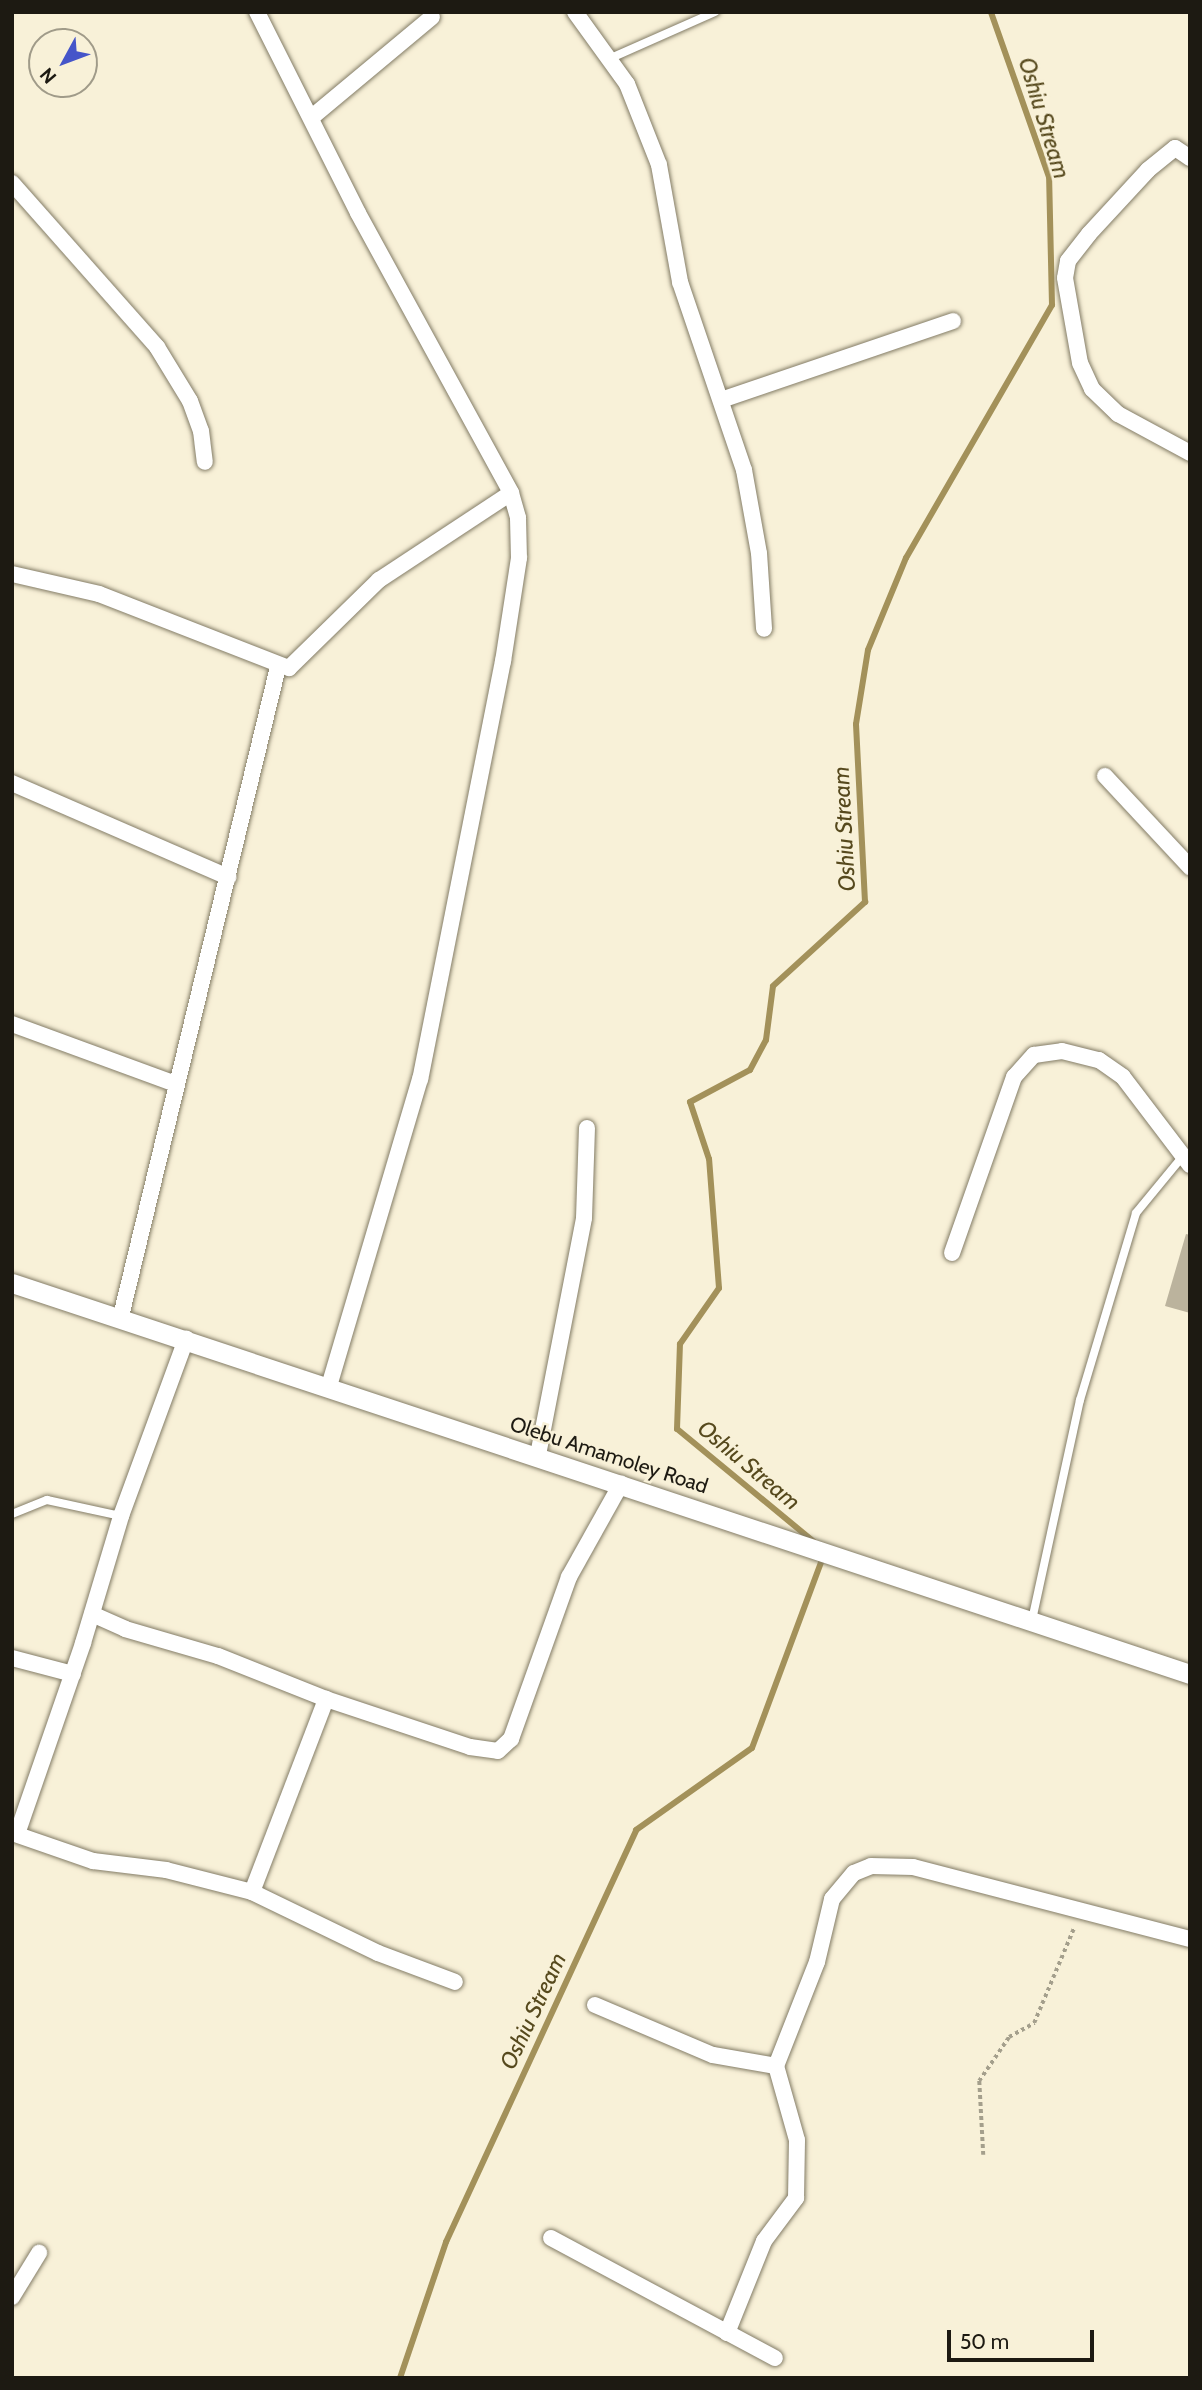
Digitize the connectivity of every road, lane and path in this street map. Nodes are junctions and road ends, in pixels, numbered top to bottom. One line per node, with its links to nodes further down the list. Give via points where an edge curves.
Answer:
1 (257, 12): 6 (street)
2 (575, 12): 5 (street)
3 (715, 12): 5 (lane)
4 (432, 17): 6 (street)
5 (611, 58): 10 (street, via 627,84 659,164 680,282)
6 (312, 117): 13 (street, via 358,213)
7 (1190, 158): 11 (street, via 1175,148 1148,170 1088,234 1068,261 1065,278 1080,363 1092,389 1118,414)
8 (12, 183): 12 (street, via 157,346 190,401 201,431)
9 (953, 321): 10 (street)
10 (721, 400): 15 (street, via 744,470)
11 (1190, 453)
12 (205, 462)
13 (510, 493): 16 (street, via 379,580 294,666); 29 (street, via 518,518 517,571 426,1052)
14 (12, 574): 16 (street, via 99,594)
15 (764, 629)
16 (278, 667): 20 (street)
17 (1105, 776): 19 (street)
18 (12, 783): 20 (street)
19 (1190, 867)
20 (228, 877): 22 (street)
21 (12, 1024): 22 (street)
22 (176, 1084): 27 (street)
23 (587, 1128): 30 (street, via 584,1218)
24 (1186, 1160): 25 (street, via 1123,1077 1099,1060 1062,1051 1034,1055 1014,1077); 35 (lane, via 1136,1213 1080,1400)
25 (952, 1252)
26 (12, 1283): 27 (street, Olebu Amamoley Road)
27 (121, 1316): 28 (street, Olebu Amamoley Road)
28 (186, 1339): 29 (street, Olebu Amamoley Road); 33 (street)
29 (330, 1385): 30 (street, Olebu Amamoley Road)
30 (538, 1455): 31 (street, Olebu Amamoley Road)
31 (621, 1484): 35 (street, Olebu Amamoley Road); 39 (street, via 569,1577 511,1739 498,1751 470,1747)
32 (12, 1514): 33 (lane, via 47,1500)
33 (121, 1516): 34 (street)
34 (92, 1614): 37 (street); 39 (street, via 125,1629 218,1656)
35 (1031, 1623): 38 (street, Olebu Amamoley Road)
36 (12, 1658): 37 (street)
37 (73, 1674): 40 (street)
38 (1190, 1674)
39 (326, 1699): 41 (street)
40 (14, 1834): 41 (street, via 93,1861 166,1870)
41 (252, 1892): 44 (street, via 379,1953)
42 (1083, 1911): 43 (street); 46 (street, via 913,1867 871,1867 854,1873 832,1899 817,1962); 47 (path, via 1034,2023 1009,2037 979,2081)
43 (1190, 1939)
44 (455, 1982)
45 (595, 2006): 46 (street, via 713,2055)
46 (776, 2066): 51 (street, via 797,2140 798,2189 789,2212 755,2261)
47 (983, 2155)
48 (551, 2238): 51 (street)
49 (39, 2253): 50 (street)
50 (12, 2297)
51 (727, 2333): 52 (street)
52 (775, 2358)

